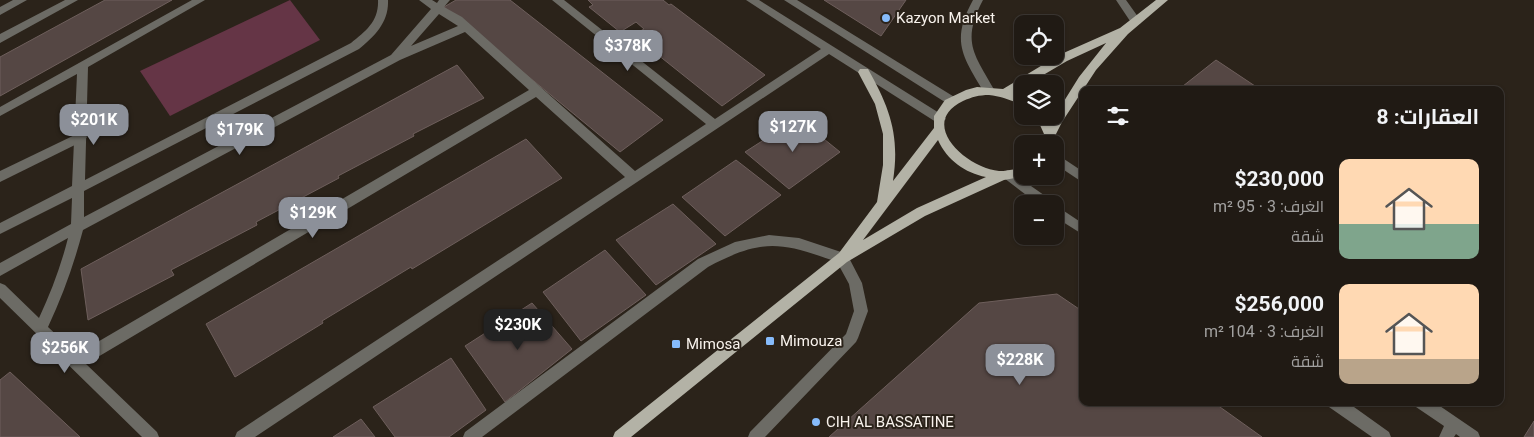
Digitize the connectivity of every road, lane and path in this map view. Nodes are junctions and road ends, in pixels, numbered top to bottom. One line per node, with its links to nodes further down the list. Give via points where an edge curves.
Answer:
1 (22, 0): 13 (street)
2 (73, 0): 17 (street)
3 (200, 0): 20 (street)
4 (383, 0): 38 (street, via 382,17 376,27 355,46)
5 (424, 0): 12 (street)
6 (557, 0): 28 (street)
7 (751, 0): 18 (street)
8 (789, 0): 26 (street)
9 (978, 0): 23 (street, via 970,12 964,32 968,53)
10 (1121, 0): 14 (street)
11 (1163, 0): 14 (main road)
12 (442, 4): 15 (street); 19 (street)
13 (0, 12)
14 (1136, 21): 16 (main road)
15 (466, 27): 19 (street); 22 (street)
16 (1125, 30): 24 (main road, via 1063,58); 30 (main road, via 1084,77 1066,104)
17 (0, 39)
18 (829, 49): 21 (street); 28 (street)
19 (395, 58): 42 (street)
20 (83, 65): 27 (street); 31 (street)
21 (864, 72): 29 (street); 40 (main road, via 878,95 887,120 891,147 889,175)
22 (537, 91): 37 (street); 49 (street)
23 (989, 91): 24 (main road); 26 (main road, via 963,95)
24 (1004, 93): 25 (main road)
25 (1014, 97)
26 (952, 101): 29 (main road, via 944,110)
27 (0, 112)
28 (715, 125): 37 (street)
29 (939, 125): 35 (main road, via 942,141 958,161 971,169); 40 (main road, via 896,188)
30 (1052, 135)
31 (80, 137): 36 (street); 38 (street)
32 (1064, 164): 34 (street)
33 (1014, 174): 35 (main road)
34 (1079, 175)
35 (1004, 176): 39 (street); 45 (main road, via 921,212)
36 (0, 177)
37 (634, 178): 54 (street)
38 (79, 188): 42 (street); 44 (street)
39 (1033, 195)
40 (881, 204): 45 (main road)
41 (1064, 216): 43 (street)
42 (77, 227): 46 (street); 48 (street, via 57,293)
43 (1079, 227)
44 (0, 229)
45 (842, 258): 55 (street, via 794,242 762,241 731,248 703,263); 56 (main road); 57 (street, via 855,283 860,311 851,338)
46 (0, 270)
47 (0, 289): 48 (street)
48 (40, 329): 49 (street)
49 (75, 364): 53 (street)
50 (1340, 406): 58 (street)
51 (1425, 406): 52 (street)
52 (1450, 431): 59 (street)
53 (152, 437)
54 (242, 437)
55 (470, 437)
56 (620, 437)
57 (755, 437)
58 (1384, 437)
59 (1473, 437)

